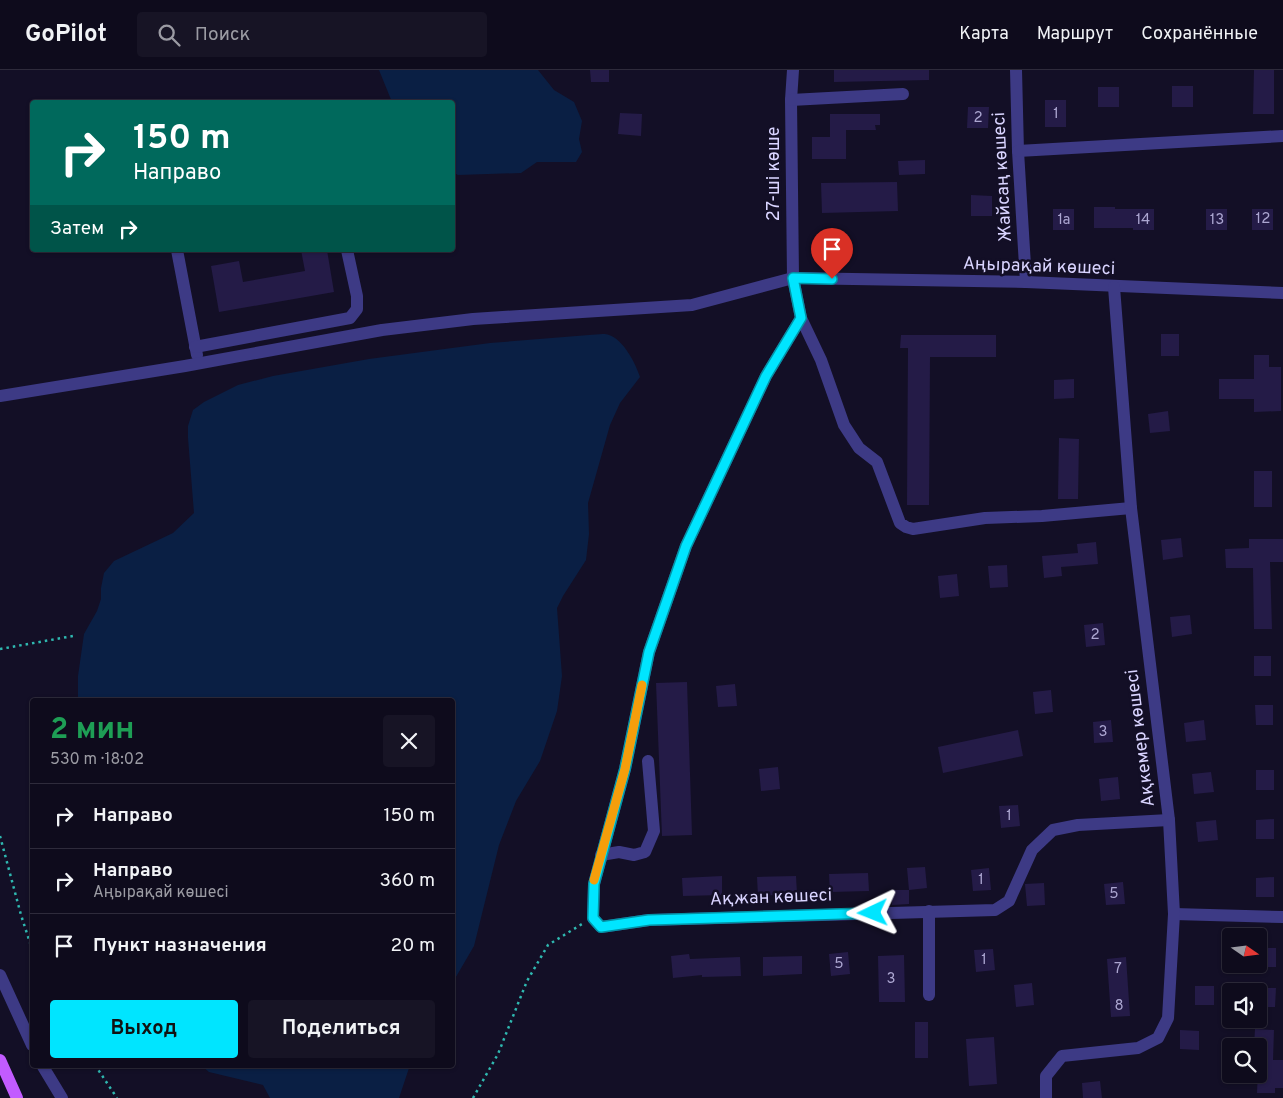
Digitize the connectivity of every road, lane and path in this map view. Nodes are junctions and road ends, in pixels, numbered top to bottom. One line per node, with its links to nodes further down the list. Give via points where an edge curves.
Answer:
1 (793, 70): 4 (street, 27-ші көше)
2 (1016, 70): 6 (street, Жайсаң көшесі)
3 (903, 94): 4 (street)
4 (791, 100): 9 (street, 27-ші көше)
5 (1283, 136): 6 (street)
6 (1018, 151): 10 (street, Жайсаң көшесі)
7 (177, 252): 14 (street)
8 (347, 252): 14 (street, via 357,296 357,309 350,318)
9 (793, 278): 10 (street, Аңырақай көшесі); 13 (street, 27-ші көше); 15 (street, Аңырақай көшесі, via 692,305 473,319 382,330)
10 (1026, 282): 11 (street, Аңырақай көшесі)
11 (1114, 287): 12 (street, Аңырақай көшесі); 17 (street, Ақкемер көшесі)
12 (1283, 293)
13 (801, 318): 17 (street, 27-ші көше, via 821,360 844,425 859,448 877,462 900,523 906,527 913,529 985,518); 23 (street, via 766,376 686,546 649,652 625,769)
14 (195, 347): 15 (street)
15 (198, 363): 16 (street, Аңырақай көшесі)
16 (0, 396)
17 (1131, 508): 21 (street, Ақкемер көшесі)
18 (73, 636): 19 (path)
19 (0, 649)
20 (648, 761): 23 (street, via 654,831 649,846 645,852 634,855 619,852)
21 (1169, 820): 24 (street, Ақжан көшесі, via 1078,825 1053,830 1032,850 1009,901 995,910); 25 (street, Ақкемер көшесі)
22 (0, 836): 28 (path)
23 (601, 855): 27 (street, via 594,884)
24 (929, 911): 27 (street, Ақжан көшесі); 30 (street)
25 (1174, 914): 26 (street); 39 (street, Ақкемер көшесі, via 1168,1018 1158,1038 1138,1048 1062,1056 1046,1076)
26 (1283, 917)
27 (597, 923): 38 (path, via 548,945 527,981 498,1054)
28 (30, 943)
29 (0, 975): 31 (street)
30 (929, 995)
31 (30, 1041)
32 (0, 1060): 35 (main road)
33 (44, 1068): 36 (street)
34 (97, 1068): 37 (path)
35 (17, 1098)
36 (62, 1098)
37 (116, 1098)
38 (473, 1098)
39 (1046, 1098)

